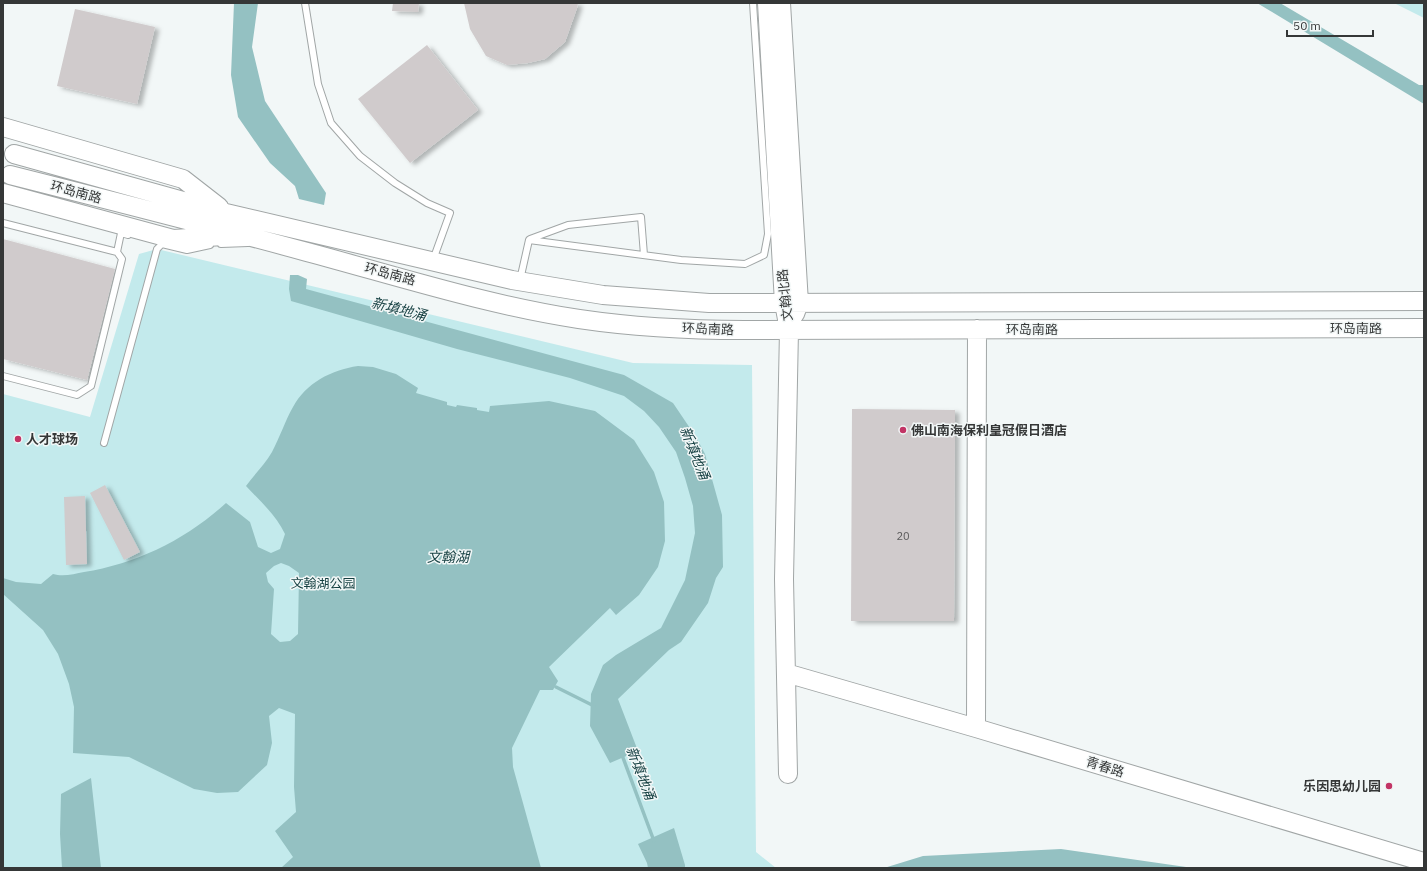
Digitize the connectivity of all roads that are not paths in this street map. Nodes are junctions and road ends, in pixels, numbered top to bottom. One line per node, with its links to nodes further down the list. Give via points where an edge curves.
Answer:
1 (305, 3): 19 (lane, via 318,84 331,123 360,156 395,184 450,213)
2 (753, 3): 18 (lane, via 768,234 764,255 745,264)
3 (767, 3): 22 (main road, 文翰北路)
4 (781, 3): 22 (main road, 文翰北路)
5 (3, 127): 9 (main road, via 183,180)
6 (14, 154): 9 (main road, 环岛南路)
7 (10, 175): 11 (main road, 环岛南路)
8 (3, 193): 11 (main road, via 172,239)
9 (226, 213): 19 (main road, 环岛南路)
10 (3, 223): 17 (lane)
11 (240, 234): 15 (main road, 环岛南路)
12 (134, 237): 17 (lane, via 121,233)
13 (529, 240): 18 (lane); 18 (lane, via 568,225 641,217); 20 (lane)
14 (155, 242): 16 (lane)
15 (271, 242): 16 (lane, via 212,244 187,250); 25 (main road, 环岛南路, via 486,300 579,319 702,330)
16 (162, 244): 27 (lane, via 157,249)
17 (117, 252): 26 (lane, via 122,259 91,386 77,395)
18 (644, 255)
19 (433, 261): 20 (main road, 环岛南路)
20 (520, 281): 22 (main road, 环岛南路, via 643,299 709,303)
21 (1424, 301): 22 (main road, 环岛南路)
22 (791, 303): 25 (main road, 文翰北路)
23 (1424, 328): 24 (main road, 环岛南路)
24 (976, 329): 25 (main road, 环岛南路); 29 (main road)
25 (789, 330): 28 (main road, 文翰北路, via 784,579)
26 (3, 376)
27 (104, 443)
28 (786, 673): 29 (main road, 青春路); 30 (main road, 文翰北路)
29 (976, 728): 31 (main road, 青春路)
30 (788, 774)
31 (1424, 862)

